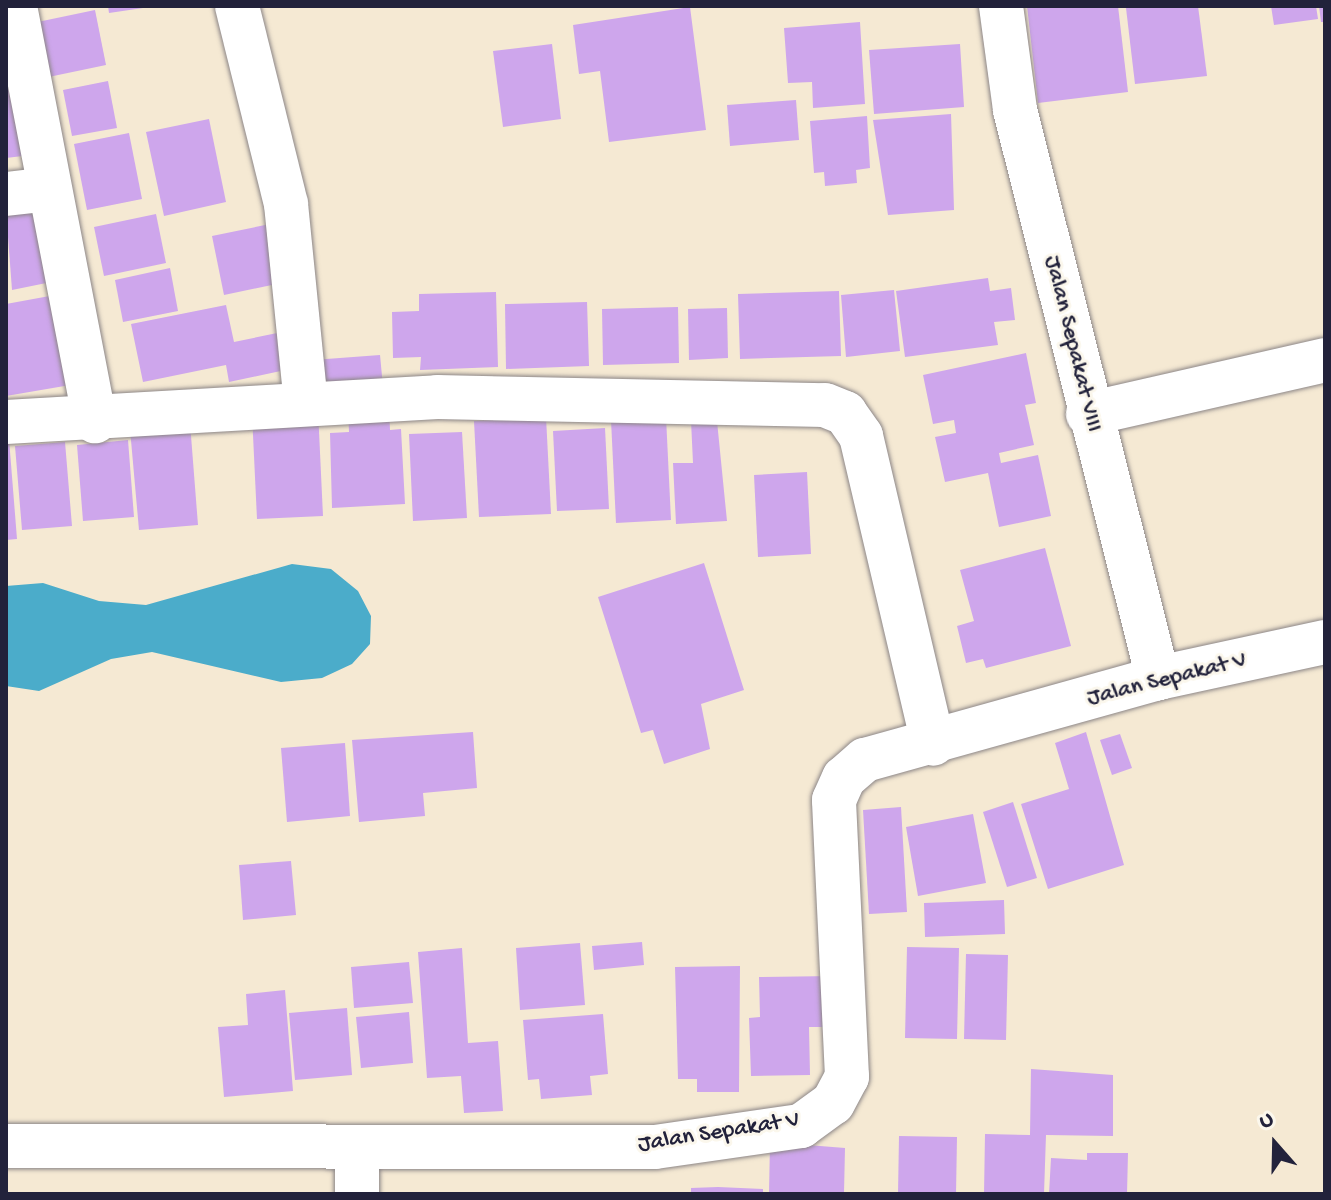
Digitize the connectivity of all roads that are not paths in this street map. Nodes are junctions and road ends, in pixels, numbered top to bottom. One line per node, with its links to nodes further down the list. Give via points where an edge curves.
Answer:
1 (15, 6): 4 (street)
2 (237, 6): 7 (street, via 286,204)
3 (1001, 6): 8 (street, Jalan Sepakat VIII, via 1015,110)
4 (49, 189): 5 (street); 9 (street)
5 (6, 194)
6 (1325, 360): 8 (street)
7 (306, 403): 9 (street); 13 (street, via 770,402 845,413 861,436)
8 (1088, 414): 12 (street, Jalan Sepakat VIII)
9 (95, 421): 10 (street)
10 (6, 422)
11 (1325, 642): 12 (street, Jalan Sepakat V)
12 (1158, 678): 13 (street, Jalan Sepakat V)
13 (933, 744): 15 (street, Jalan Sepakat V, via 865,760 844,778 834,800 847,1077 833,1103 801,1126 655,1147)
14 (6, 1146): 15 (street, Jalan Sepakat V)
15 (357, 1149): 16 (street)
16 (357, 1194)

